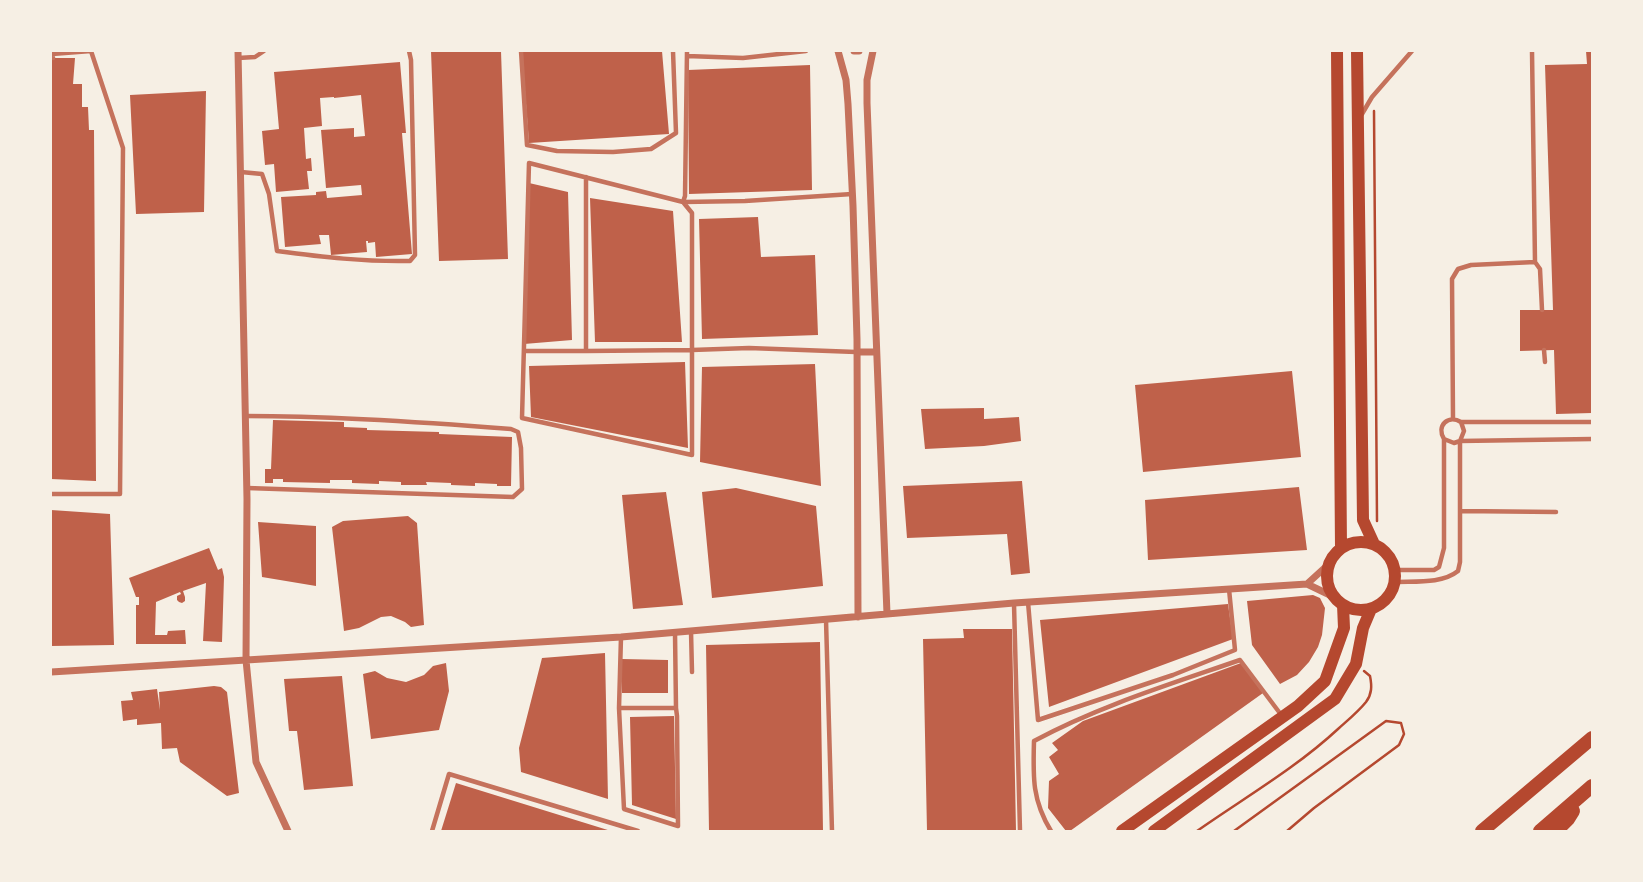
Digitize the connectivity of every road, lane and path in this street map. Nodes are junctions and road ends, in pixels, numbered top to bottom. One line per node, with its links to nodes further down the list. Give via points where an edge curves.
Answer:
1 (264, 51): 16 (lane, via 255,57)
2 (409, 51): 19 (lane, via 415,255 410,261 277,251 262,174)
3 (521, 51): 4 (lane, via 527,145 557,151 613,152 651,149 676,133)
4 (673, 51)
5 (806, 51): 14 (lane, via 743,58)
6 (838, 51): 21 (street, via 846,80)
7 (854, 51): 8 (street)
8 (859, 51)
9 (873, 51): 30 (street, via 867,103)
10 (1337, 51): 44 (main road)
11 (1357, 51): 18 (main road)
12 (1412, 51): 17 (lane)
13 (1532, 51): 23 (lane)
14 (687, 53): 22 (lane)
15 (52, 54): 40 (lane, via 90,51 123,148 120,494)
16 (238, 54): 19 (street)
17 (1372, 97): 18 (lane); 43 (path)
18 (1358, 121): 43 (main road, via 1363,520)
19 (241, 172): 32 (street)
20 (586, 177): 22 (lane); 27 (lane, via 529,163); 28 (lane)
21 (852, 194): 22 (lane); 29 (street)
22 (683, 202): 25 (lane, via 692,214)
23 (1535, 262): 24 (lane, via 1540,269); 33 (lane, via 1471,265 1458,269 1452,279)
24 (1542, 310)
25 (692, 350): 27 (lane, via 692,455 522,418); 28 (lane); 29 (lane)
26 (1544, 350): 31 (lane)
27 (523, 351): 28 (lane)
28 (586, 351)
29 (857, 352): 30 (street); 54 (street)
30 (876, 352): 53 (street)
31 (1545, 362)
32 (246, 416): 39 (street); 39 (lane, via 511,429 518,432 521,448 522,489 513,497)
33 (1453, 419): 34 (lane); 36 (lane, via 1443,423)
34 (1461, 422): 35 (lane); 38 (lane)
35 (1592, 422)
36 (1444, 439): 38 (lane); 46 (lane, via 1442,561 1437,569)
37 (1592, 439): 38 (lane)
38 (1460, 441): 41 (lane)
39 (247, 488): 59 (street)
40 (51, 494)
41 (1460, 511): 42 (lane); 46 (lane, via 1458,571 1438,580)
42 (1556, 512)
43 (1375, 545): 44 (main road, via 1361,542); 46 (main road, via 1389,556)
44 (1341, 548): 45 (main road)
45 (1329, 563): 47 (street); 49 (main road, via 1328,583)
46 (1396, 576): 52 (main road, via 1390,596)
47 (1307, 584): 48 (street); 49 (street)
48 (1229, 589): 50 (street); 50 (lane, via 1235,650 1173,676 1038,720)
49 (1339, 601): 52 (main road, via 1360,611); 65 (main road, via 1343,628 1325,681)
50 (1028, 602): 51 (street)
51 (1014, 603): 53 (street); 72 (lane)
52 (1371, 609): 60 (main road)
53 (887, 614): 54 (street)
54 (858, 617): 55 (street)
55 (826, 620): 56 (street); 71 (lane)
56 (691, 631): 57 (street); 62 (lane)
57 (675, 633): 58 (street); 64 (lane)
58 (621, 637): 59 (street); 63 (lane)
59 (246, 660): 61 (street); 68 (street, via 256,762)
60 (1356, 664): 75 (main road, via 1335,699); 76 (path, via 1370,676 1367,701 1292,766)
61 (51, 672)
62 (692, 672)
63 (620, 708): 64 (lane); 64 (lane, via 624,809 678,826)
64 (676, 708)
65 (1282, 717): 73 (lane, via 1240,660 1060,727 1034,741 1033,777 1040,814); 74 (main road)
66 (1592, 738): 79 (highway)
67 (1588, 790): 80 (highway); 81 (highway)
68 (288, 831)
69 (432, 831): 70 (lane, via 449,774)
70 (638, 831)
71 (832, 831)
72 (1020, 831)
73 (1051, 831)
74 (1122, 831)
75 (1154, 831)
76 (1197, 831)
77 (1234, 831): 78 (path, via 1386,721 1401,723 1404,734 1399,746)
78 (1287, 831)
79 (1482, 831)
80 (1540, 831)
81 (1556, 831)

